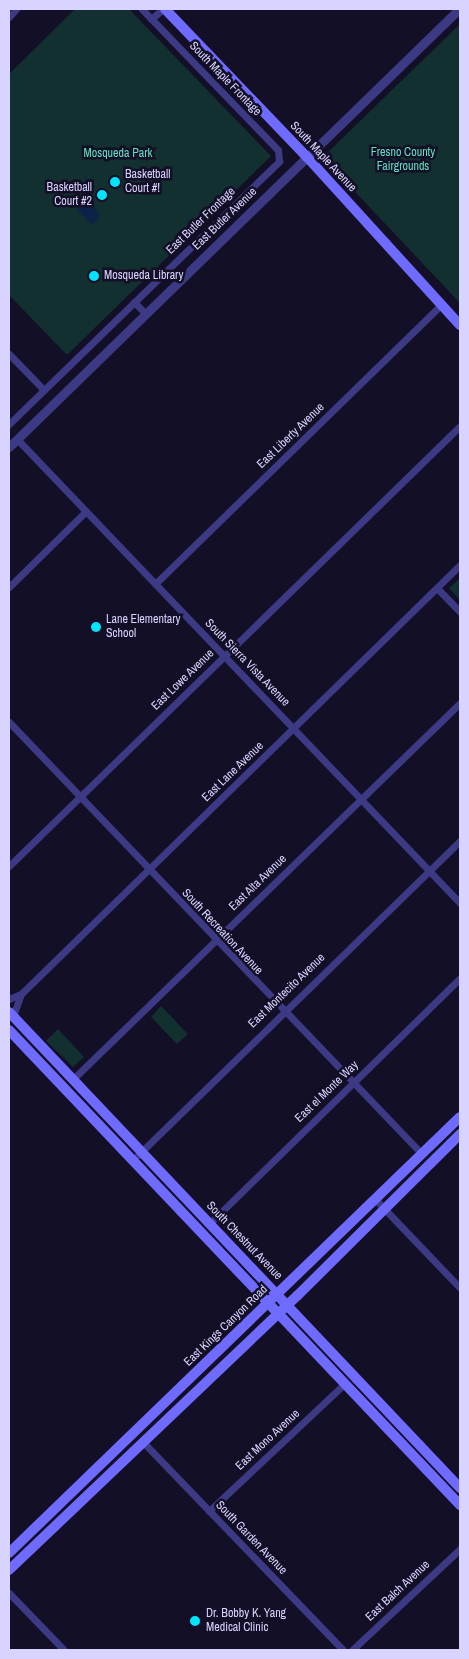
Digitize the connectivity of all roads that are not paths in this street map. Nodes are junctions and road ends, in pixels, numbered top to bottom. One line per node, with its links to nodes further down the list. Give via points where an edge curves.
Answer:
1 (16, 9): 5 (street)
2 (142, 9): 6 (street, South Maple Frontage)
3 (164, 9): 6 (street); 8 (main road, South Maple Avenue)
4 (459, 9): 8 (street, East Butler Avenue)
5 (9, 17)
6 (152, 19): 7 (street, South Maple Frontage)
7 (280, 155): 9 (street, East Butler Frontage, via 279,161)
8 (307, 157): 10 (main road, South Maple Avenue); 11 (street, East Butler Avenue)
9 (134, 302): 11 (street); 14 (street, East Butler Frontage)
10 (441, 305): 12 (main road, South Maple Avenue); 21 (street, East Liberty Avenue)
11 (146, 314): 17 (street, East Butler Avenue)
12 (460, 325)
13 (9, 354): 14 (street)
14 (44, 390): 15 (street, East Butler Frontage)
15 (9, 424)
16 (460, 426): 25 (street, East Lowe Avenue)
17 (17, 439): 18 (street, East Butler Avenue); 19 (street, South Sierra Vista Avenue)
18 (9, 447)
19 (86, 511): 21 (street, South Sierra Vista Avenue); 22 (street)
20 (460, 565): 23 (street, East Lane Avenue)
21 (156, 583): 25 (street, South Sierra Vista Avenue)
22 (9, 586)
23 (436, 588): 24 (street); 28 (street, East Lane Avenue)
24 (460, 612)
25 (223, 656): 28 (street, South Sierra Vista Avenue); 29 (street, East Lowe Avenue)
26 (460, 703): 30 (street, East Alta Avenue)
27 (9, 724): 29 (street, South Recreation Avenue)
28 (294, 728): 30 (street, South Sierra Vista Avenue); 33 (street, East Lane Avenue)
29 (80, 797): 32 (street, East Lowe Avenue); 33 (street, South Recreation Avenue)
30 (359, 800): 34 (street, South Sierra Vista Avenue); 36 (street, East Alta Avenue)
31 (460, 841): 34 (street, East Montecito Avenue)
32 (9, 866)
33 (149, 869): 36 (street, South Recreation Avenue); 38 (street, East Lane Avenue)
34 (430, 872): 35 (street, South Sierra Vista Avenue); 40 (street, East Montecito Avenue)
35 (460, 903)
36 (215, 941): 40 (street, South Recreation Avenue); 43 (street, East Alta Avenue)
37 (460, 978): 44 (street, East el Monte Way)
38 (21, 994): 39 (street, East Lane Avenue); 41 (street, East Lane Avenue)
39 (9, 998)
40 (282, 1011): 44 (street, South Recreation Avenue); 47 (street, East Montecito Avenue)
41 (11, 1014): 43 (main road, South Chestnut Avenue)
42 (9, 1030): 49 (main road)
43 (72, 1080): 47 (main road, South Chestnut Avenue)
44 (353, 1082): 48 (street, South Recreation Avenue); 53 (street, East el Monte Way)
45 (460, 1119): 48 (main road, East Kings Canyon Road)
46 (460, 1134): 52 (main road, East Kings Canyon Road)
47 (141, 1151): 49 (street, East Montecito Avenue); 53 (main road, South Chestnut Avenue)
48 (422, 1154): 51 (main road, East Kings Canyon Road)
49 (132, 1160): 50 (main road)
50 (163, 1193): 53 (main road, via 173,1194 199,1220); 56 (main road)
51 (375, 1199): 52 (street); 55 (main road, East Kings Canyon Road)
52 (385, 1209): 54 (street); 57 (main road, East Kings Canyon Road)
53 (210, 1223): 55 (main road, South Chestnut Avenue)
54 (460, 1288)
55 (278, 1294): 56 (main road, East Kings Canyon Road); 57 (main road, South Chestnut Avenue)
56 (267, 1304): 58 (main road); 67 (main road, East Kings Canyon Road)
57 (287, 1304): 58 (main road, East Kings Canyon Road); 61 (main road, South Chestnut Avenue)
58 (277, 1314): 59 (main road); 60 (main road, East Kings Canyon Road)
59 (343, 1385): 62 (main road); 65 (street, East Mono Avenue)
60 (142, 1441): 65 (street, South Garden Avenue); 68 (main road, East Kings Canyon Road)
61 (421, 1447): 62 (main road); 63 (main road, South Chestnut Avenue)
62 (412, 1456): 64 (main road)
63 (460, 1488)
64 (460, 1506)
65 (209, 1511): 71 (street, South Garden Avenue)
66 (460, 1548): 72 (street, East Balch Avenue)
67 (9, 1553)
68 (9, 1570)
69 (9, 1593): 70 (street)
70 (64, 1650)
71 (343, 1650)
72 (352, 1650)

